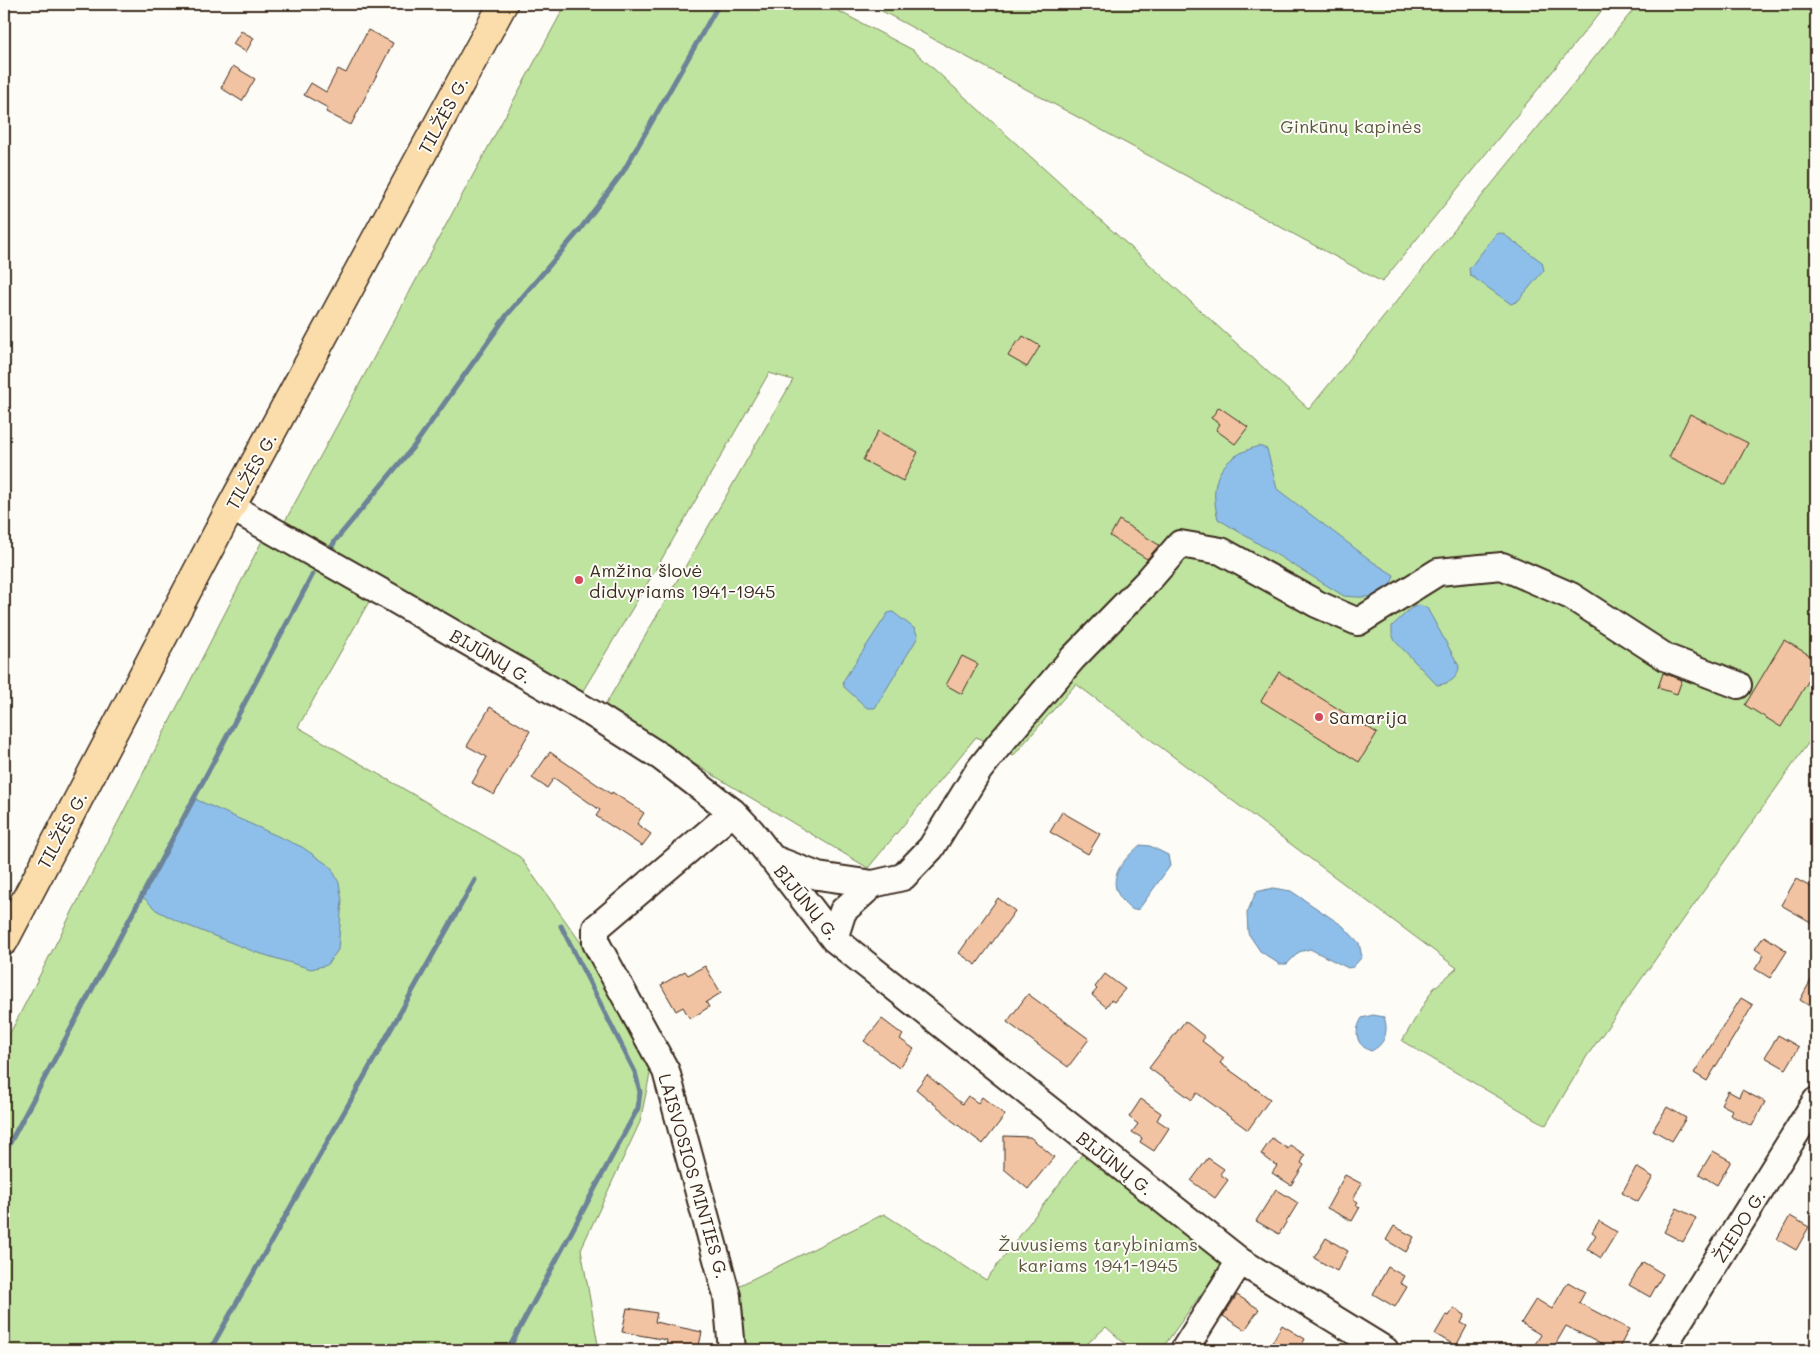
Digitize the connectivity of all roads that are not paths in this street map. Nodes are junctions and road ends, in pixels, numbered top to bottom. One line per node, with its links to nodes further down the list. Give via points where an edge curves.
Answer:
1 (503, 4): 2 (highway, TILŽĖS G.)
2 (231, 508): 4 (street, BIJŪNŲ G., via 593,714 661,757); 8 (highway, TILŽĖS G.)
3 (1738, 685): 6 (street, via 1667,658 1571,596 1502,566 1438,572 1358,622 1316,604 1221,551 1180,544 1072,659 998,746 979,770 931,848 903,877)
4 (733, 812): 5 (street, BIJŪNŲ G.); 11 (street, LAISVOSIOS MINTIES G., via 596,928 596,943 666,1071 727,1296)
5 (771, 858): 6 (street, via 818,876); 7 (street, BIJŪNŲ G.)
6 (873, 884): 7 (street, via 843,911)
7 (834, 939): 10 (street, BIJŪNŲ G.)
8 (4, 941)
9 (1816, 1101): 14 (street, ŽIEDO G.)
10 (1240, 1261): 12 (street); 13 (street, BIJŪNŲ G.)
11 (732, 1350)
12 (1184, 1350)
13 (1385, 1350)
14 (1661, 1350)

